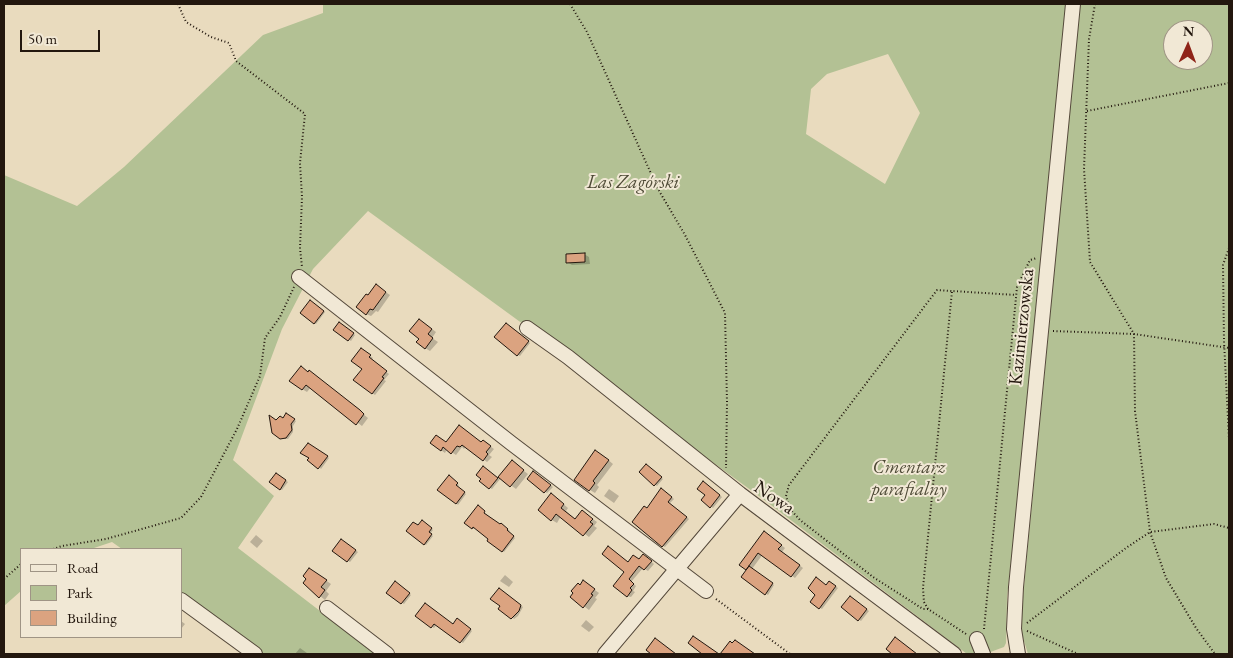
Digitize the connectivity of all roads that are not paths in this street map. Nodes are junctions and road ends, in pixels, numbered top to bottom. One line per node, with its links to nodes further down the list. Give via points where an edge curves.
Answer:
1 (1073, 4): 15 (street, Kazimierzowska, via 1016,588 1014,629)
2 (299, 277): 5 (street)
3 (527, 328): 4 (street)
4 (740, 494): 5 (street, Nowa); 13 (street, Nowa)
5 (677, 569): 6 (street); 12 (street, Nowa)
6 (706, 591)
7 (182, 601): 10 (street)
8 (327, 608): 11 (street)
9 (977, 639): 14 (street)
10 (255, 654)
11 (387, 654)
12 (605, 654)
13 (954, 654)
14 (984, 654)
15 (1018, 654)

